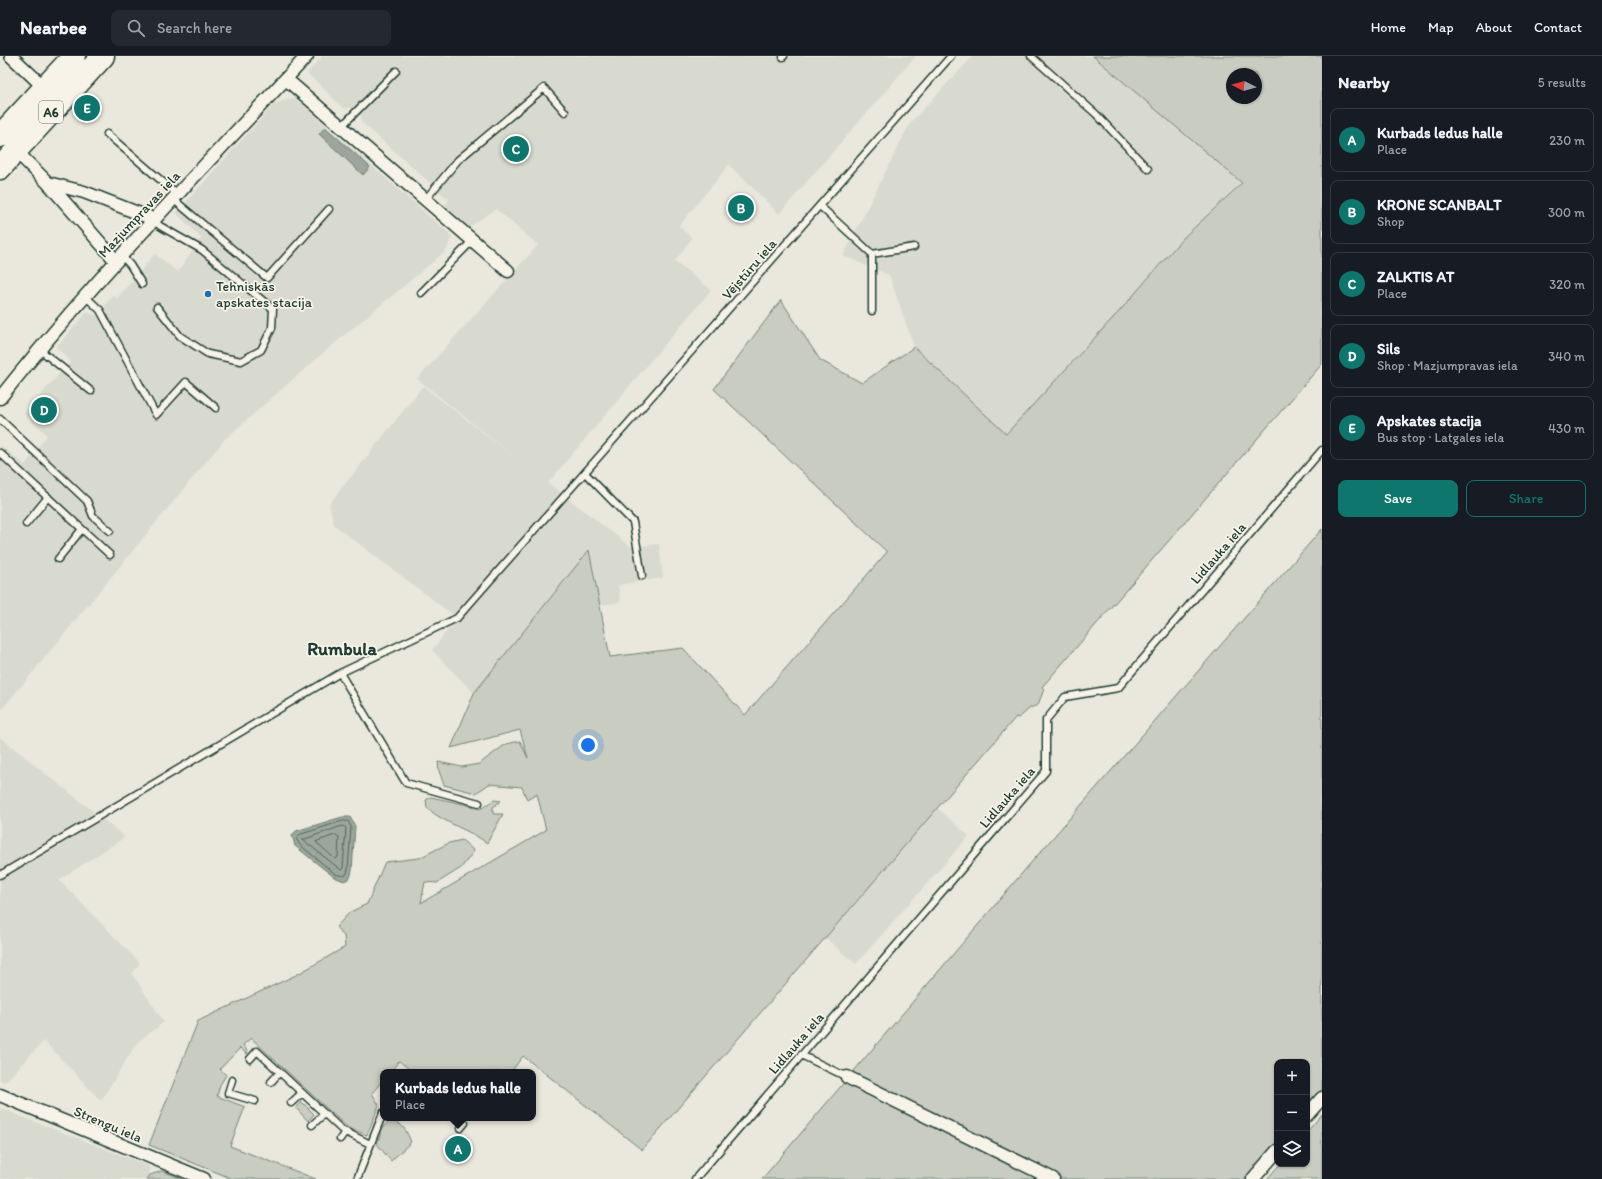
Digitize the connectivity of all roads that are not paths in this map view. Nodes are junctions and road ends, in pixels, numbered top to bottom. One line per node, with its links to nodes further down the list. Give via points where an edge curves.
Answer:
1 (11, 56): 9 (street)
2 (74, 56): 9 (highway, A6)
3 (103, 56): 9 (highway, A6)
4 (307, 56): 8 (street, Mazjumpravas iela)
5 (951, 56): 20 (lane, Vējstūru iela)
6 (1031, 56): 16 (lane, via 1096,114)
7 (396, 72): 11 (lane)
8 (286, 79): 11 (street); 18 (street, Mazjumpravas iela)
9 (52, 95): 13 (highway, A6); 14 (highway, A6)
10 (565, 112): 19 (lane, via 544,88 458,160)
11 (341, 127): 19 (street)
12 (107, 134): 18 (lane)
13 (0, 136)
14 (16, 151): 15 (highway, A6); 17 (street)
15 (0, 168)
16 (1148, 169)
17 (48, 183): 22 (street, via 84,192); 26 (street)
18 (175, 197): 21 (lane, via 267,278); 22 (street, Mazjumpravas iela)
19 (425, 200): 23 (street)
20 (820, 206): 25 (lane); 40 (lane, Vējstūru iela)
21 (330, 209)
22 (154, 219): 26 (street, Mazjumpravas iela); 31 (lane, via 160,226 202,250 273,309 272,328 261,350 241,361 208,354 180,336)
23 (473, 240): 27 (street); 29 (lane)
24 (914, 247): 25 (lane)
25 (872, 254): 32 (lane)
26 (118, 258): 28 (lane, via 130,265); 30 (street, Mazjumpravas iela)
27 (508, 270)
28 (142, 284)
29 (421, 293)
30 (85, 296): 33 (street, Mazjumpravas iela); 36 (lane, via 100,310 156,415 186,382)
31 (156, 307)
32 (872, 311)
33 (39, 349): 34 (lane); 35 (street, Mazjumpravas iela)
34 (91, 391)
35 (0, 398)
36 (216, 408)
37 (0, 419): 44 (lane, via 87,501 93,516)
38 (1322, 450): 51 (lane, Lidlauka iela, via 1118,688 1065,697 1046,720 1046,772)
39 (0, 452): 41 (lane)
40 (585, 473): 47 (lane, via 633,522); 48 (lane, Vējstūru iela, via 457,618)
41 (48, 497): 42 (lane); 43 (lane)
42 (26, 524)
43 (82, 529): 45 (lane); 46 (lane)
44 (110, 531)
45 (110, 555)
46 (58, 559)
47 (642, 576)
48 (340, 673): 49 (lane, via 406,783); 50 (lane, Vējstūru iela)
49 (479, 803)
50 (0, 875)
51 (801, 1055): 54 (lane); 74 (lane, Lidlauka iela)
52 (250, 1059): 53 (lane, via 257,1051)
53 (280, 1072): 56 (lane); 57 (lane)
54 (847, 1077): 75 (street)
55 (232, 1080): 60 (lane, via 228,1093)
56 (271, 1082)
57 (302, 1093): 61 (lane); 63 (lane)
58 (0, 1095): 72 (street, Strengu iela)
59 (1322, 1098): 62 (street)
60 (255, 1101)
61 (291, 1103)
62 (1310, 1112)
63 (324, 1114): 66 (lane); 68 (lane)
64 (380, 1120): 70 (lane)
65 (463, 1121): 67 (lane, via 465,1123)
66 (312, 1125)
67 (461, 1128)
68 (345, 1132): 69 (lane); 70 (lane)
69 (340, 1139)
70 (370, 1144): 73 (lane)
71 (1274, 1154): 76 (street)
72 (204, 1179)
73 (357, 1179)
74 (695, 1179)
75 (1053, 1179)
76 (1253, 1179)

